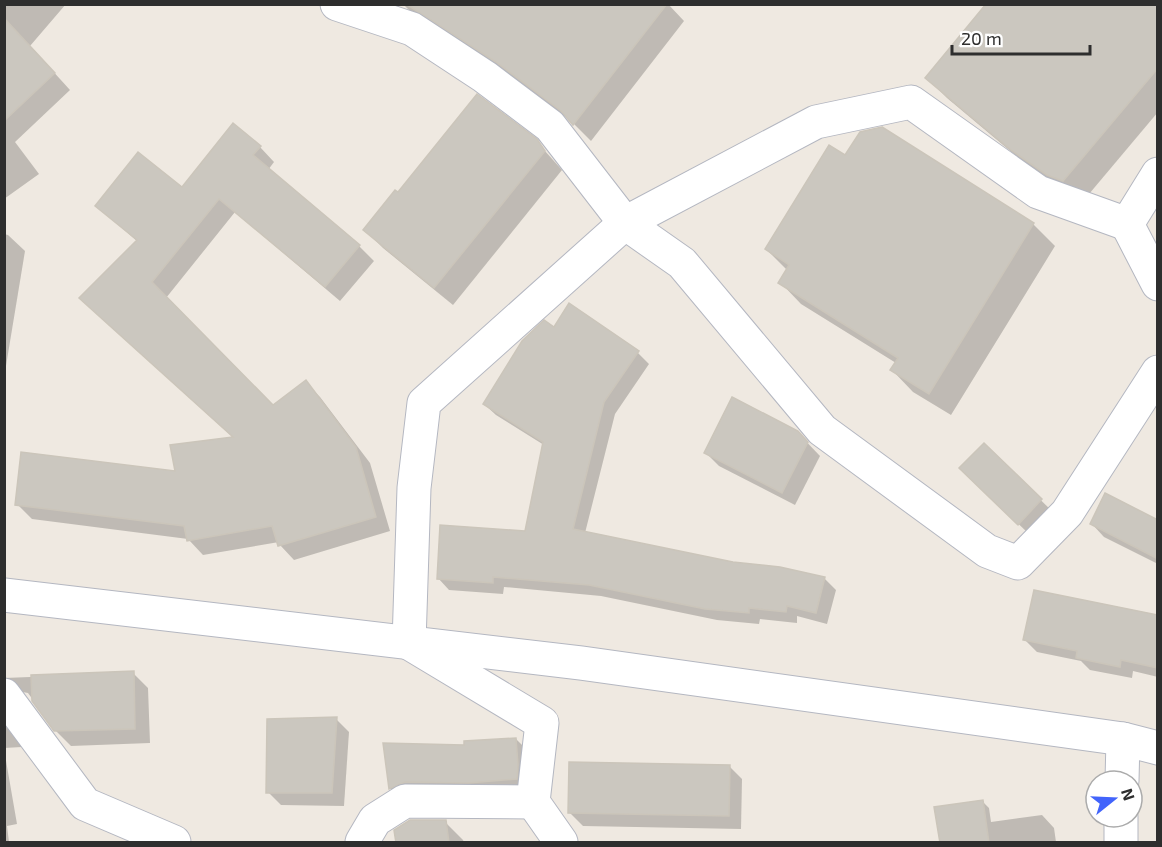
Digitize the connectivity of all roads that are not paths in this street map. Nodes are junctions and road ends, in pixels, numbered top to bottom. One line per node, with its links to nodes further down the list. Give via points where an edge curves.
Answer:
1 (337, 4): 3 (street, via 412,29 550,126)
2 (1158, 174): 4 (street)
3 (625, 223): 4 (street, via 816,122 911,102 1038,192); 6 (street, via 682,263 822,430 987,552 1018,563 1067,513); 8 (street, via 424,403 414,488)
4 (1127, 224): 5 (street)
5 (1158, 284)
6 (1158, 372)
7 (4, 595): 8 (street)
8 (409, 643): 10 (street, via 581,663); 13 (street, via 542,723)
9 (4, 695): 14 (street, via 85,804)
10 (1123, 739): 11 (street); 12 (street)
11 (1158, 748)
12 (1122, 769)
13 (533, 802): 15 (street, via 405,801 375,820); 16 (street)
14 (174, 843)
15 (362, 843)
16 (561, 843)

